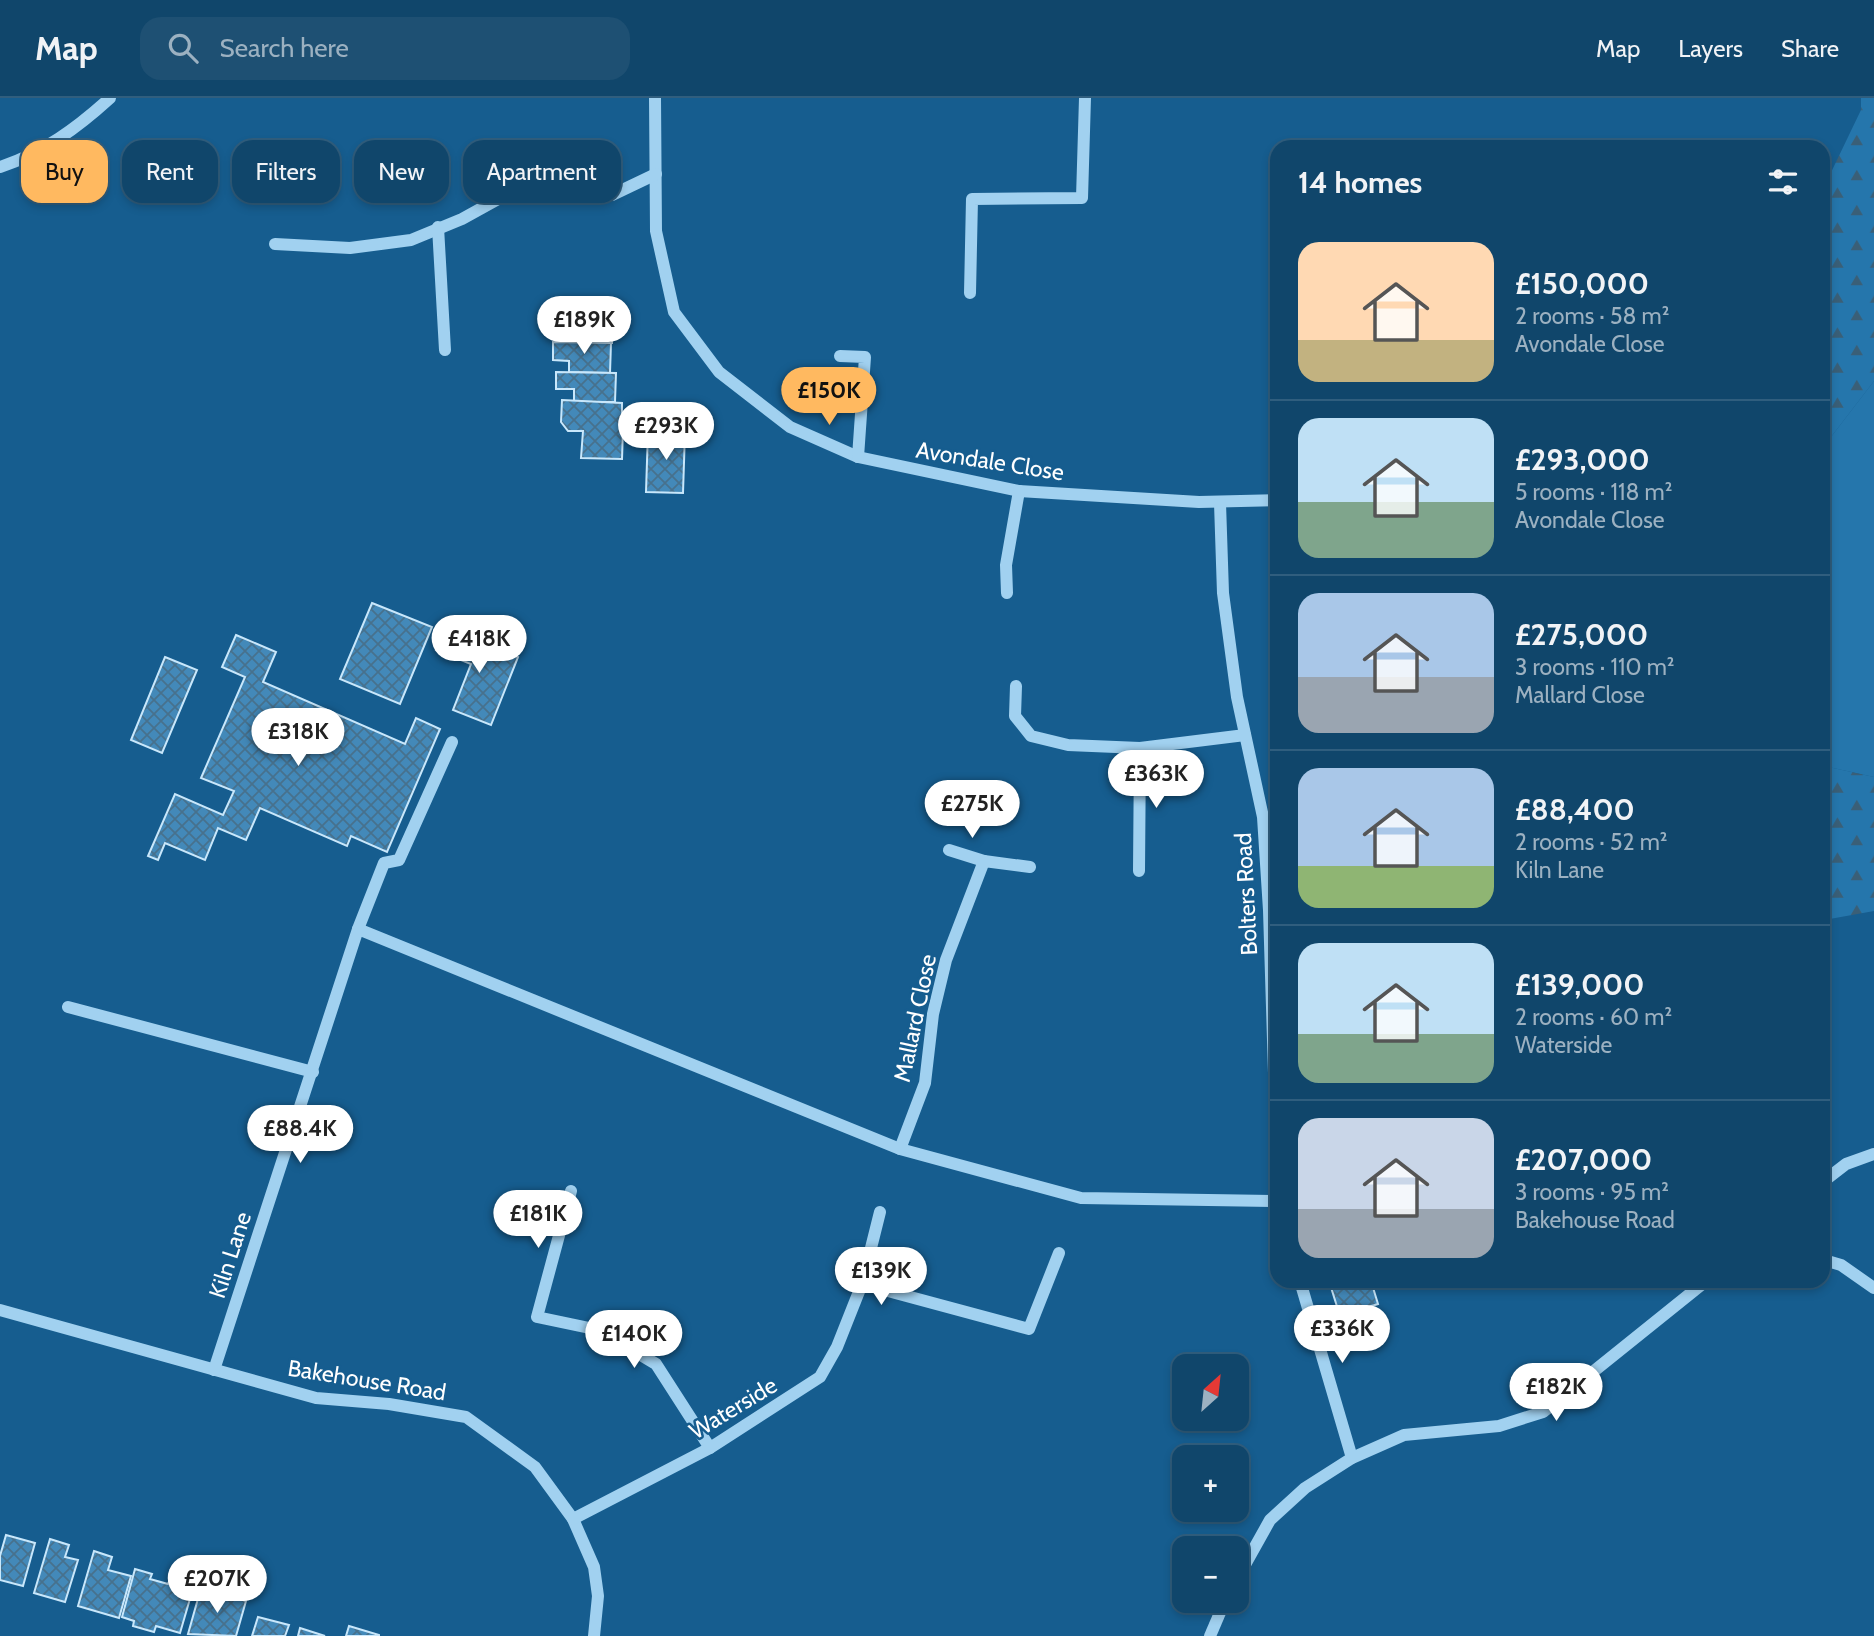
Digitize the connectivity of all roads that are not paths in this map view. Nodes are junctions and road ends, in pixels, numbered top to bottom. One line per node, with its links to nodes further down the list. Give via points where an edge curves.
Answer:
1 (110, 98): 4 (street, via 77,128 27,158)
2 (655, 98): 5 (street, Avondale Close)
3 (1085, 98): 8 (street, via 1082,198 972,199)
4 (0, 167)
5 (656, 174): 6 (street, via 612,195 500,198); 11 (street, Avondale Close, via 656,231 674,312 719,372 790,427)
6 (438, 227): 7 (street, via 411,240 350,248); 9 (street)
7 (275, 244)
8 (970, 293)
9 (445, 350)
10 (840, 356): 11 (street, via 865,356)
11 (858, 457): 12 (street, Avondale Close)
12 (1019, 491): 14 (street, Avondale Close); 15 (street, via 1006,565)
13 (1270, 500): 14 (street, Avondale Close)
14 (1220, 503): 17 (street, Bolters Road, via 1223,593)
15 (1007, 593)
16 (1016, 686): 19 (street, via 1015,716 1031,736 1068,745)
17 (1245, 735): 19 (street); 21 (street, Bolters Road)
18 (452, 742): 25 (street, Kiln Lane, via 399,860 384,863)
19 (1140, 748): 24 (street)
20 (949, 850): 22 (street)
21 (1270, 850)
22 (984, 862): 23 (street); 28 (street, Mallard Close, via 946,960 933,1014 925,1083)
23 (1030, 867)
24 (1139, 872)
25 (358, 929): 27 (street, Kiln Lane); 28 (street)
26 (68, 1007): 27 (street)
27 (313, 1072): 41 (street, Kiln Lane)
28 (900, 1149): 32 (street, via 1081,1198)
29 (1874, 1154): 30 (street, via 1846,1164)
30 (1830, 1176)
31 (571, 1191): 42 (street, via 537,1317 599,1330 656,1364)
32 (1270, 1202)
33 (880, 1212): 36 (street, Waterside)
34 (1059, 1253): 36 (street, via 1029,1329)
35 (1830, 1262): 39 (street)
36 (862, 1284): 42 (street, Waterside, via 820,1377)
37 (1302, 1288): 43 (street)
38 (1697, 1288): 43 (street, via 1542,1412 1499,1426 1404,1435)
39 (1874, 1288)
40 (0, 1310): 41 (street, Bakehouse Road)
41 (214, 1370): 44 (street, Bakehouse Road, via 316,1398 466,1417 535,1467)
42 (710, 1448): 44 (street, Waterside)
43 (1352, 1458): 45 (street, via 1305,1488 1270,1520)
44 (573, 1519): 47 (street, Bakehouse Road, via 594,1567 598,1596)
45 (1249, 1558)
46 (1220, 1613): 48 (street)
47 (594, 1636)
48 (1210, 1636)

